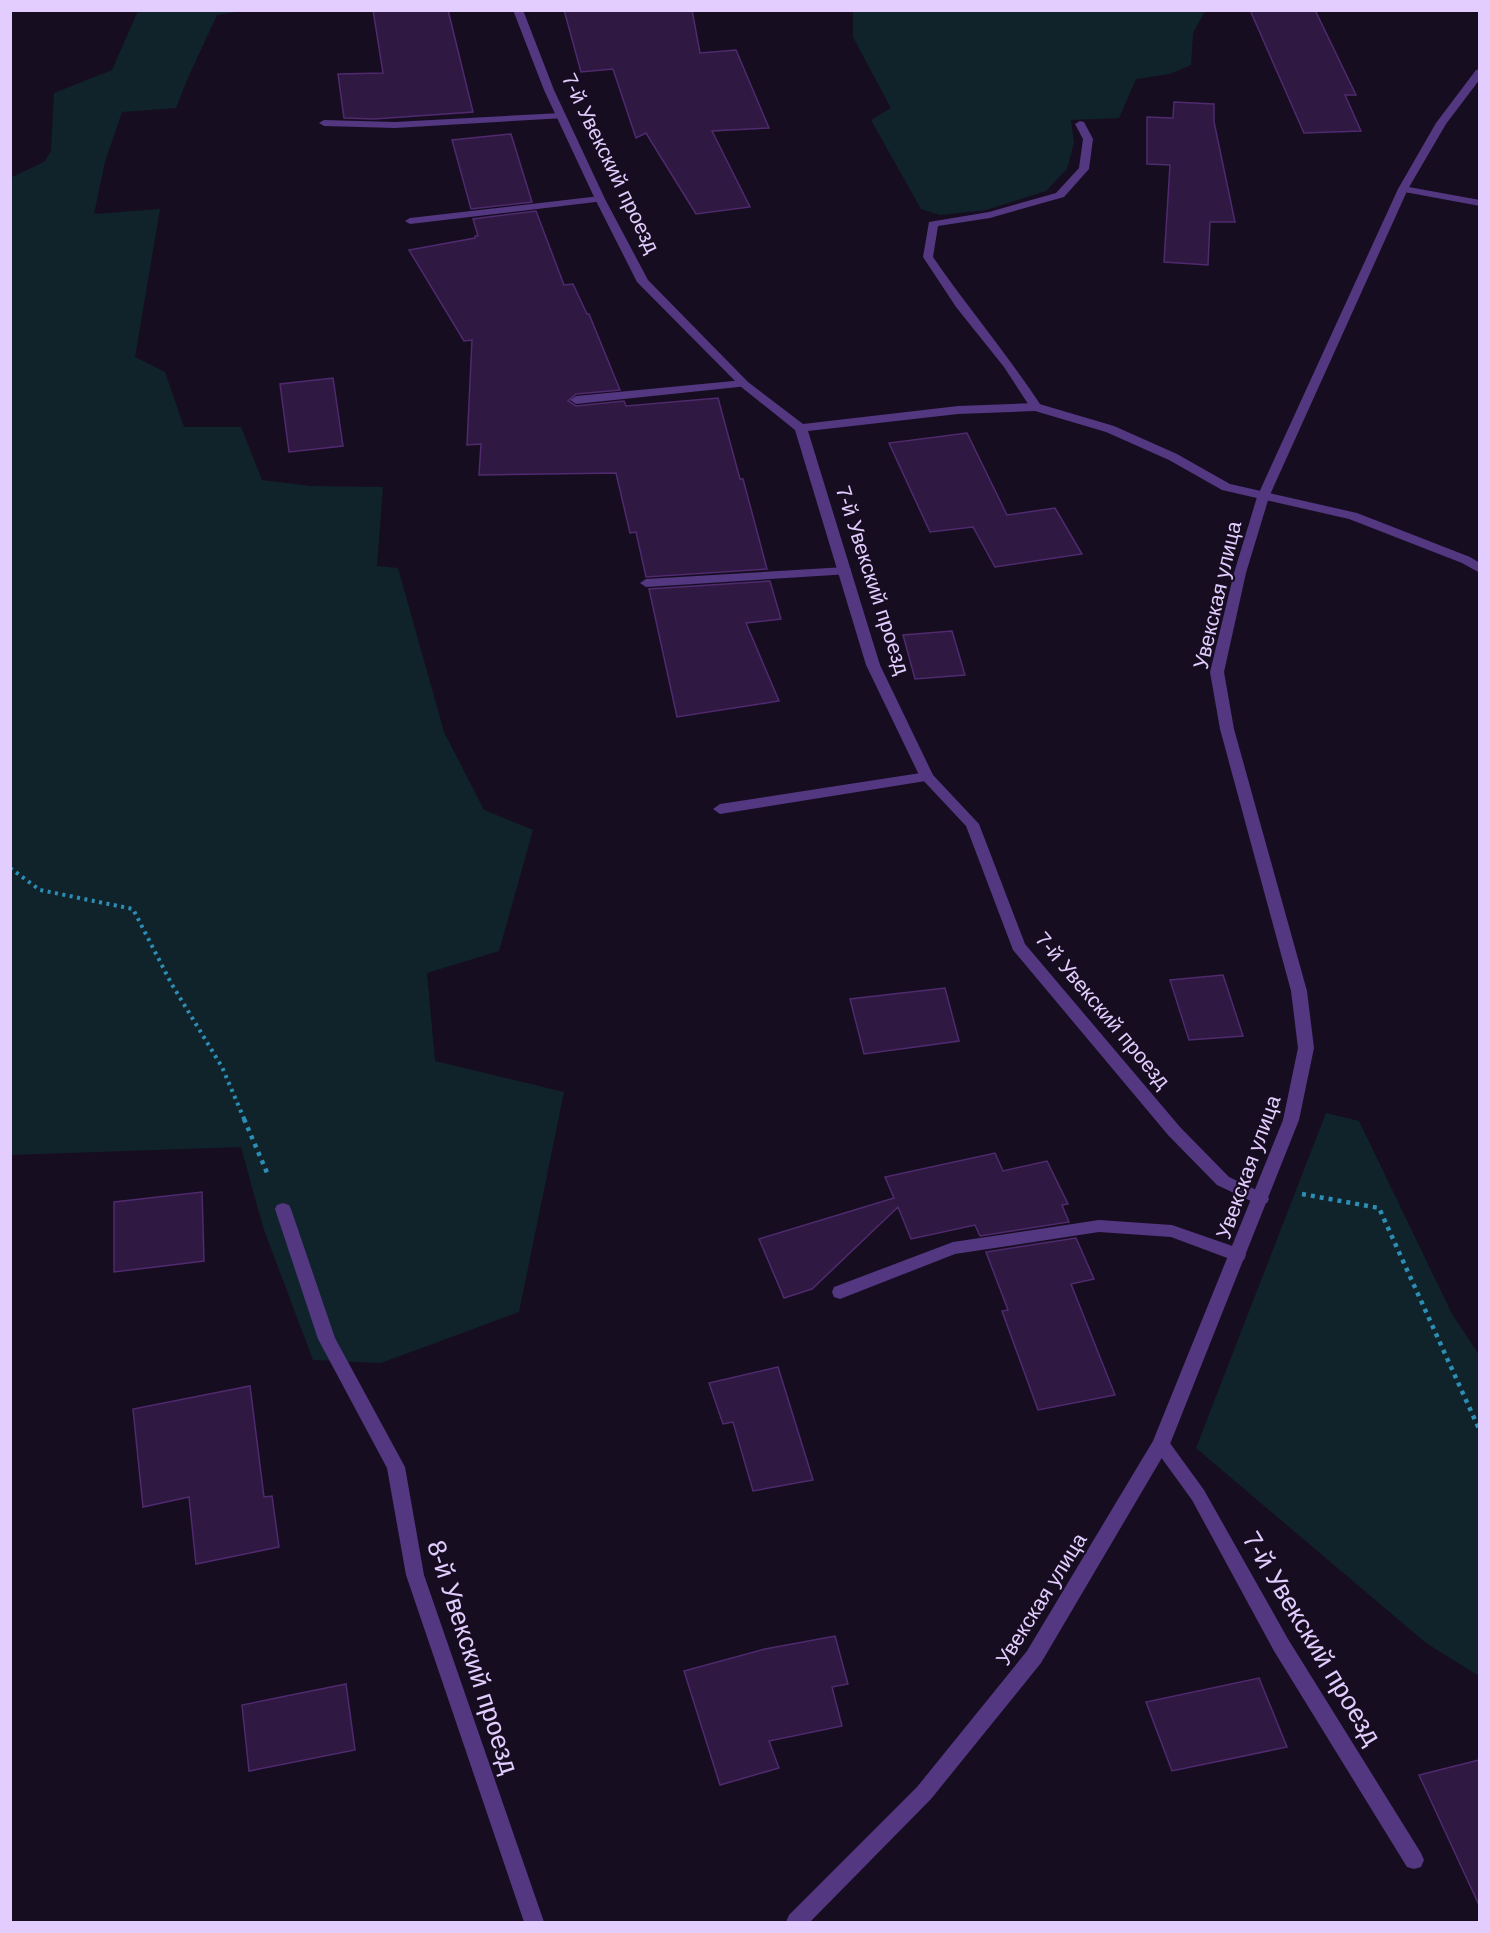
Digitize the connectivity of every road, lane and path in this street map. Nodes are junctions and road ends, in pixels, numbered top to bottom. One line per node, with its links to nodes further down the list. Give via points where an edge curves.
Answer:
1 (518, 10): 3 (street, 7-й Увекский проезд)
2 (1479, 72): 6 (street, Увекская улица, via 1441,123)
3 (561, 116): 4 (street, via 395,124); 7 (street, 7-й Увекский проезд)
4 (324, 123)
5 (1080, 124): 12 (street, via 1088,139 1084,169 1060,195 990,215 933,224 928,257)
6 (1403, 189): 8 (street); 14 (street, Увекская улица)
7 (600, 199): 9 (street); 10 (street, 7-й Увекский проезд, via 643,282)
8 (1479, 203)
9 (410, 221)
10 (744, 384): 11 (street); 13 (street, 7-й Увекский проезд)
11 (576, 400)
12 (1036, 407): 13 (street, via 958,410); 14 (street, via 1110,429 1173,457 1226,487)
13 (801, 428): 16 (street, 7-й Увекский проезд)
14 (1263, 497): 15 (street, via 1353,516 1466,560); 21 (street, Увекская улица, via 1217,672 1227,729 1299,991 1306,1048 1291,1120)
15 (1479, 569)
16 (845, 571): 17 (street); 18 (street, 7-й Увекский проезд, via 873,665)
17 (646, 583)
18 (927, 777): 19 (street); 21 (street, 7-й Увекский проезд, via 972,824 1018,946 1206,1165 1223,1181)
19 (720, 808)
20 (10, 868): 22 (path, via 40,890 134,909 171,983 222,1067)
21 (1260, 1199): 23 (street, Увекская улица); 25 (path, via 1305,1194 1379,1208)
22 (283, 1209): 28 (street, 8-й Увекский проезд, via 327,1339 396,1467 415,1575)
23 (1238, 1255): 24 (street, via 1172,1231 1099,1226 953,1248); 26 (street, Увекская улица)
24 (840, 1292)
25 (1479, 1431)
26 (1161, 1444): 27 (street, 7-й Увекский проезд, via 1198,1496 1281,1645); 29 (street, Увекская улица, via 1034,1657 924,1793)
27 (1414, 1860)
28 (534, 1923)
29 (796, 1923)

